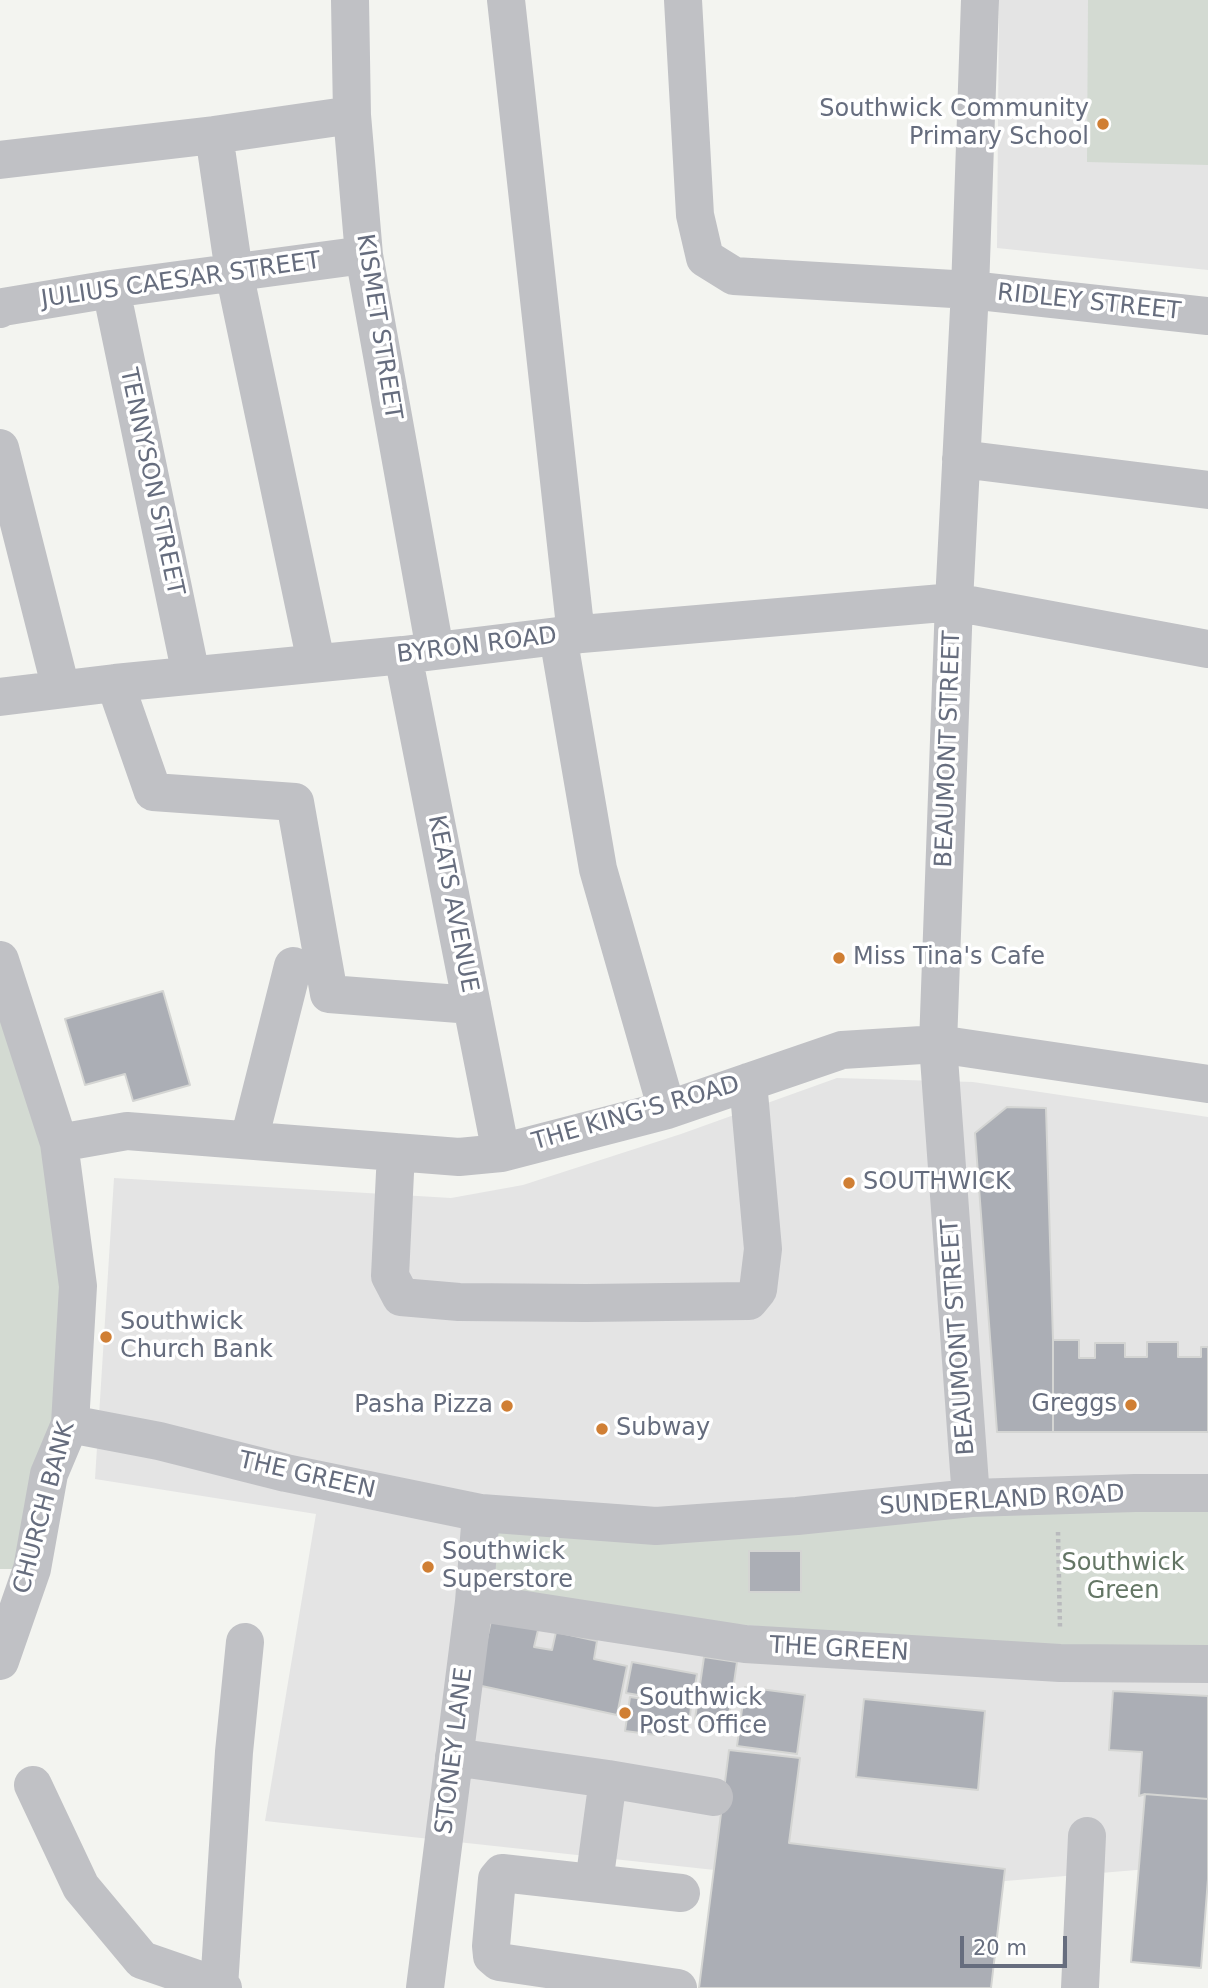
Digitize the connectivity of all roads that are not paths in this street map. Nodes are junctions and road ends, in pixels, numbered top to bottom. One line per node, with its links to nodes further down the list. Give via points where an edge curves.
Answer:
1 (350, 0): 5 (street, KISMET STREET)
2 (506, 0): 18 (street)
3 (683, 0): 11 (street, RIDLEY STREET, via 695,215 705,258 734,276)
4 (980, 0): 11 (street, BEAUMONT STREET)
5 (352, 115): 6 (street); 8 (street, KISMET STREET)
6 (214, 135): 7 (street); 9 (street)
7 (0, 160)
8 (364, 255): 9 (street, JULIUS CAESAR STREET); 20 (street, KISMET STREET)
9 (234, 272): 10 (street, JULIUS CAESAR STREET); 21 (street)
10 (111, 289): 12 (street, JULIUS CAESAR STREET); 22 (street, TENNYSON STREET)
11 (970, 290): 13 (street, RIDLEY STREET); 15 (street, BEAUMONT STREET)
12 (0, 309)
13 (1208, 316)
14 (0, 447): 24 (street)
15 (961, 459): 16 (street); 17 (street, BEAUMONT STREET)
16 (1208, 489)
17 (954, 602): 18 (street, BYRON ROAD); 19 (street, BYRON ROAD); 29 (street, BEAUMONT STREET)
18 (567, 635): 20 (street, BYRON ROAD); 32 (street, via 598,869)
19 (1208, 649)
20 (419, 653): 21 (street, BYRON ROAD); 28 (street, KEATS AVENUE)
21 (316, 662): 22 (street, BYRON ROAD)
22 (191, 676): 23 (street, BYRON ROAD)
23 (114, 683): 24 (street, BYRON ROAD); 28 (street, via 153,792 295,802 329,994)
24 (61, 689): 25 (street, BYRON ROAD)
25 (0, 697)
26 (0, 960): 34 (street, CHURCH BANK)
27 (293, 966): 33 (street)
28 (472, 1005): 36 (street, KEATS AVENUE)
29 (939, 1044): 30 (street, THE KING'S ROAD, via 842,1050); 31 (street, THE KING'S ROAD); 39 (street, BEAUMONT STREET)
30 (748, 1082): 32 (street, THE KING'S ROAD); 35 (street, via 763,1249 758,1290 749,1301 472,1302 401,1297 390,1276)
31 (1208, 1084)
32 (667, 1110): 36 (street, THE KING'S ROAD)
33 (249, 1140): 34 (street, THE KING'S ROAD, via 127,1131); 35 (street, THE KING'S ROAD)
34 (59, 1143): 37 (street, CHURCH BANK, via 78,1286)
35 (396, 1152): 36 (street, THE KING'S ROAD, via 459,1157)
36 (501, 1153)
37 (70, 1424): 40 (street, THE GREEN); 44 (street, CHURCH BANK, via 49,1474 33,1569)
38 (1208, 1493): 39 (street, SUNDERLAND ROAD)
39 (971, 1498): 41 (street, SUNDERLAND ROAD)
40 (481, 1513): 41 (street, THE GREEN, via 656,1526); 42 (street, STONEY LANE)
41 (797, 1516)
42 (474, 1602): 45 (street, THE GREEN, via 745,1644 1060,1663); 46 (street, STONEY LANE)
43 (245, 1643): 53 (street)
44 (0, 1661)
45 (1208, 1664)
46 (454, 1757): 47 (street); 54 (street, STONEY LANE)
47 (608, 1780): 49 (street); 51 (street)
48 (33, 1786): 53 (street, via 81,1887 142,1960)
49 (714, 1797)
50 (1087, 1836): 56 (street)
51 (594, 1883): 52 (street); 55 (street, via 502,1873 497,1879 492,1956 499,1962)
52 (681, 1893)
53 (221, 1987)
54 (425, 1988)
55 (678, 1988)
56 (1080, 1988)

